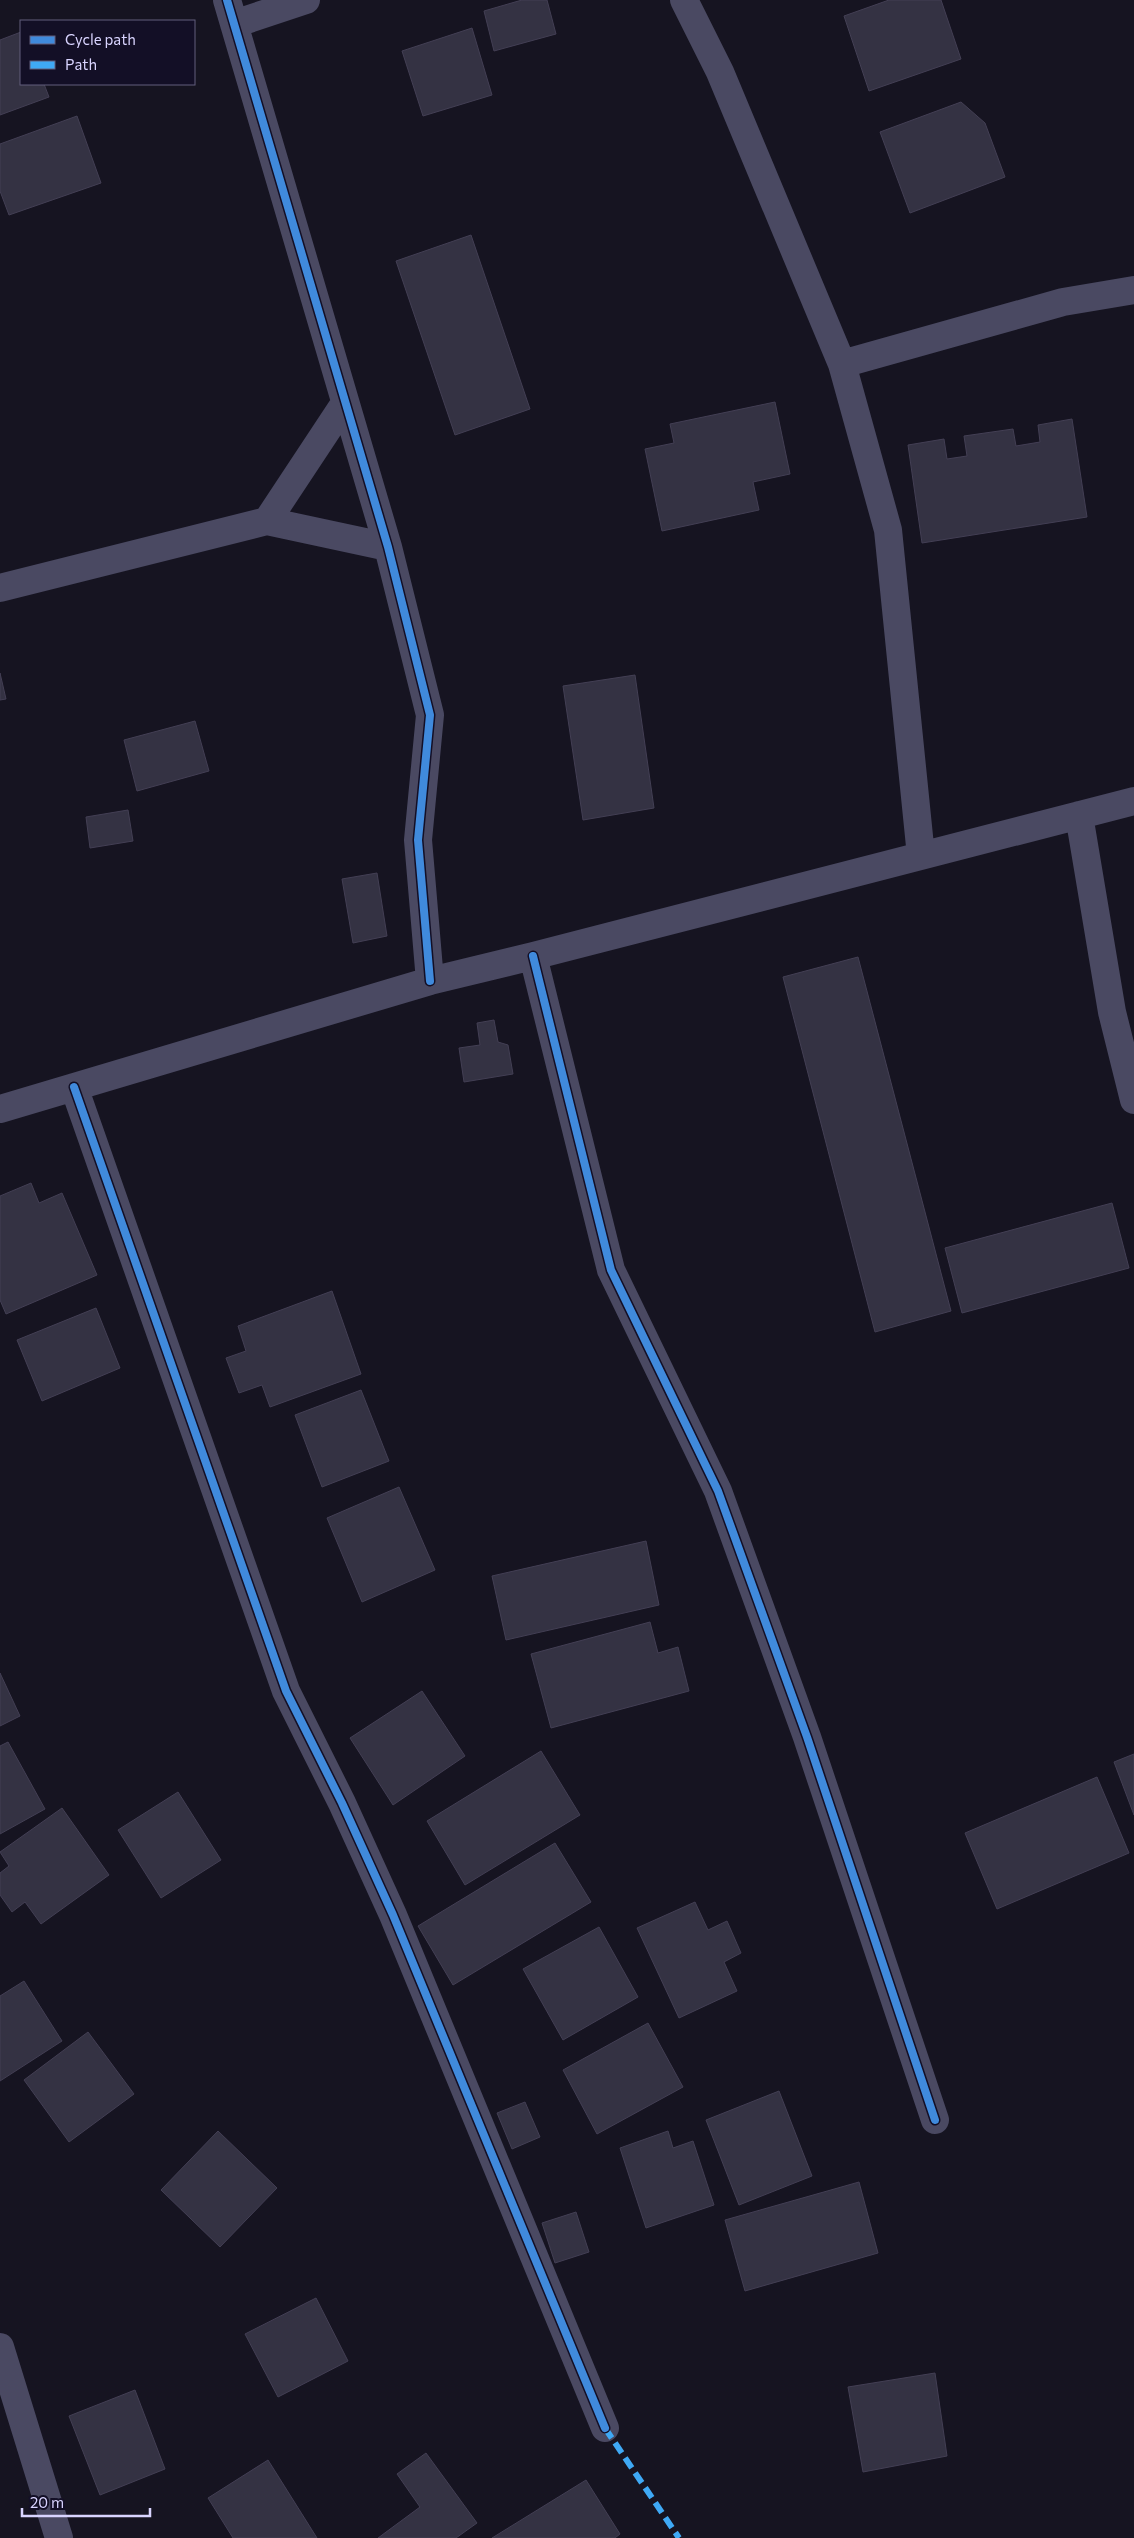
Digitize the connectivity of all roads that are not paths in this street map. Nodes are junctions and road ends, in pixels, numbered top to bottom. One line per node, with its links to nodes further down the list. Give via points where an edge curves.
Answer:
1 (306, 0): 3 (street)
2 (684, 0): 5 (street, via 720,72)
3 (231, 12): 6 (street)
4 (1134, 290): 5 (street, via 1063,302)
5 (842, 364): 12 (street, via 888,530)
6 (345, 403): 7 (street); 8 (street)
7 (267, 522): 8 (street); 9 (street)
8 (388, 547): 14 (street, via 430,715 418,840)
9 (0, 588)
10 (1134, 800): 11 (street)
11 (1079, 814): 12 (street); 16 (street, via 1112,1012)
12 (921, 856): 13 (street)
13 (533, 956): 14 (street); 18 (street, via 611,1270 718,1491 807,1737)
14 (430, 981): 15 (street)
15 (74, 1087): 17 (street); 20 (street, via 286,1691 393,1915)
16 (1134, 1100)
17 (0, 1109)
18 (935, 2120)
19 (0, 2347): 21 (street)
20 (605, 2428)
21 (58, 2538)

